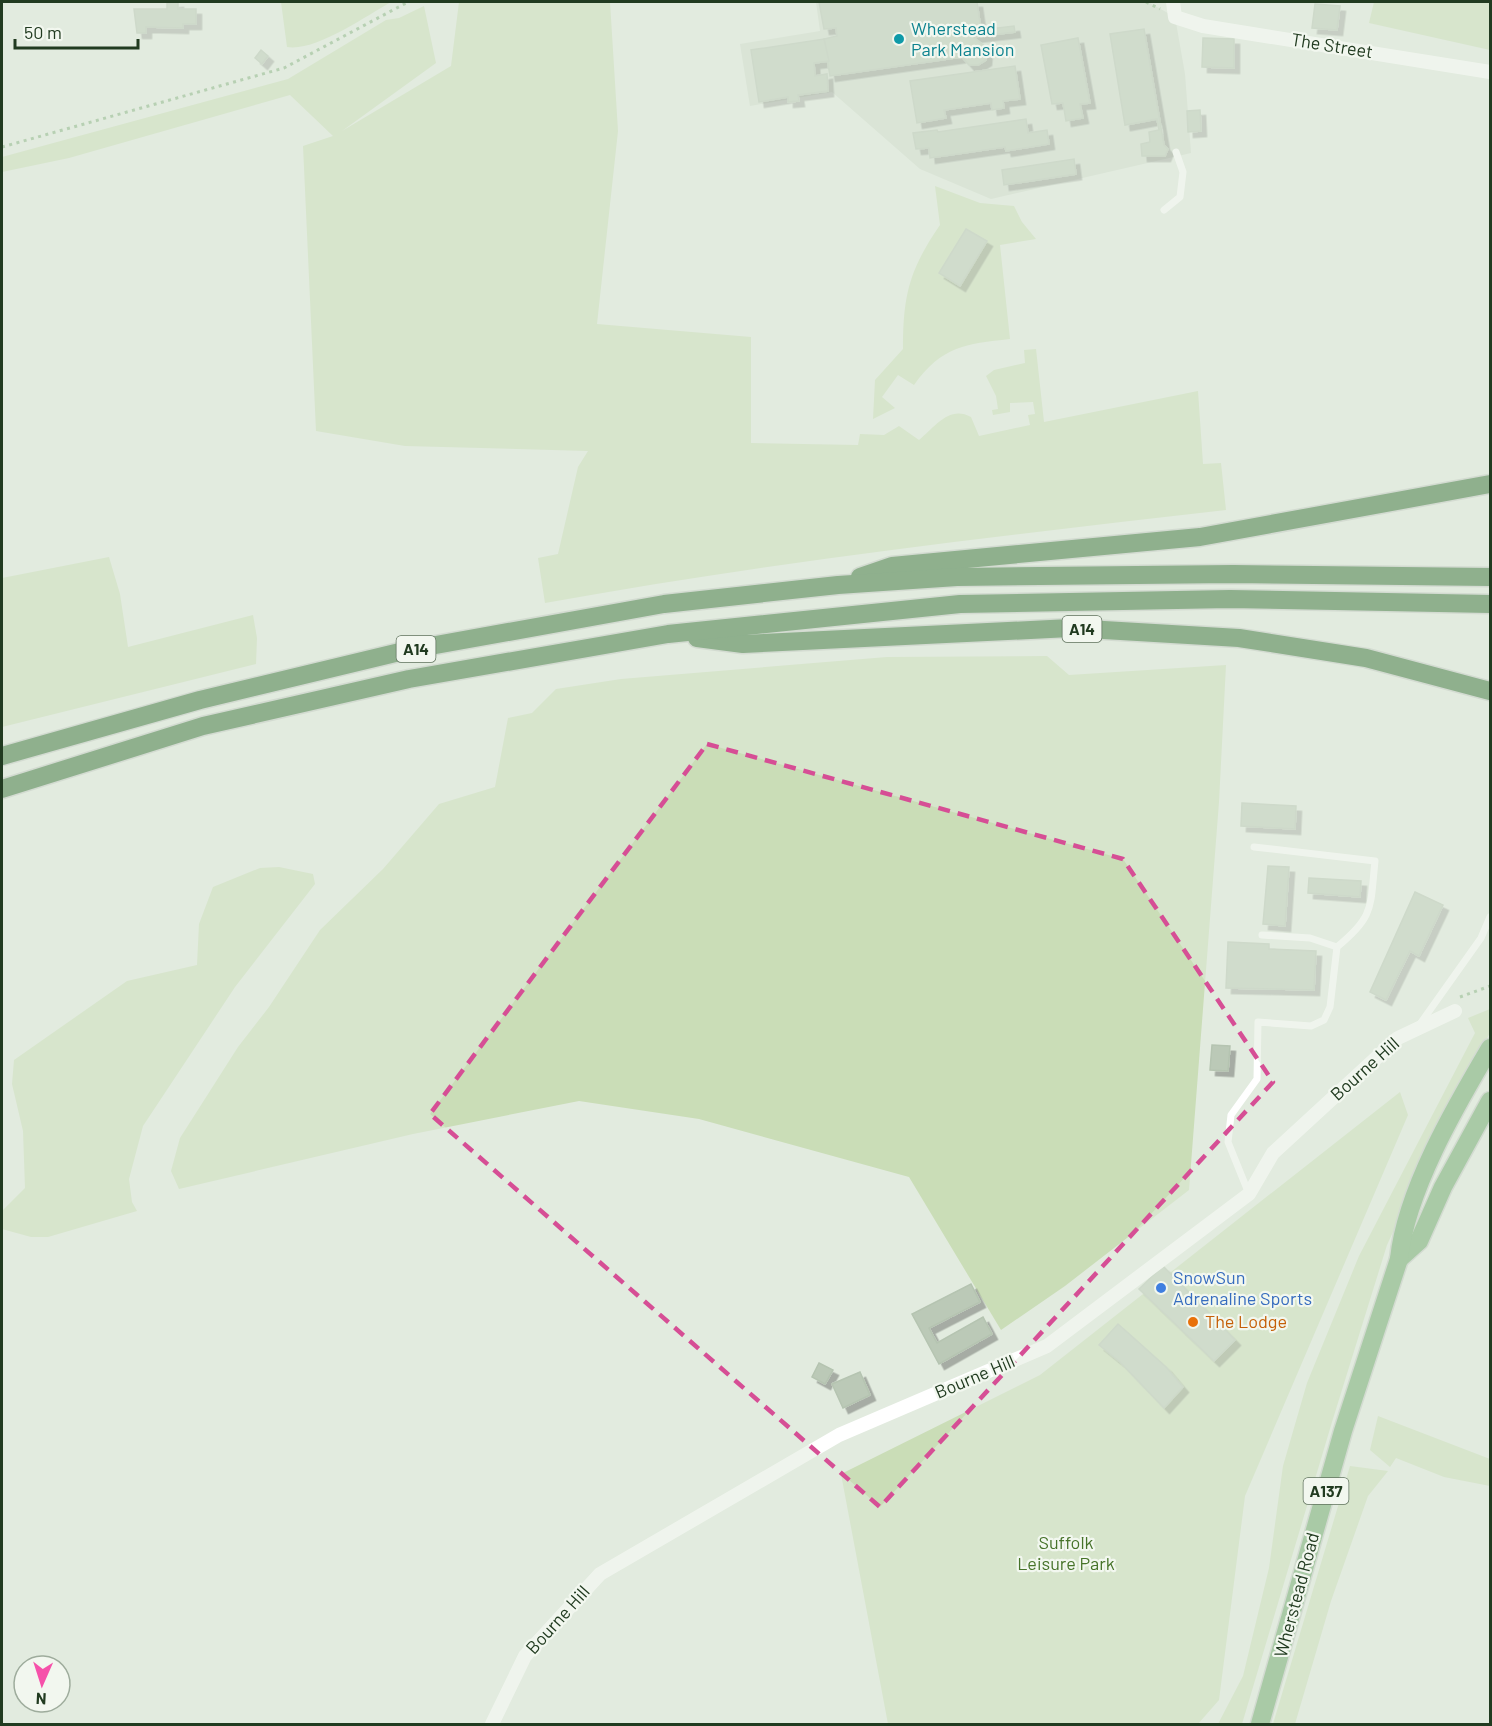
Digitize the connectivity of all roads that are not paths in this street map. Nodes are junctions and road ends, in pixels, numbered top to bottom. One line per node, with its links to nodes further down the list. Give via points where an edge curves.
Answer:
1 (1173, 2): 2 (street, The Street, via 1175,17 1203,26)
2 (1491, 72)
3 (1176, 152): 4 (lane, via 1183,172 1180,197)
4 (1164, 210)
5 (1491, 484): 7 (highway, A14, via 1200,537 892,566)
6 (1491, 577): 7 (highway, A14, via 1026,576)
7 (838, 585): 11 (highway, A14, via 664,604 408,650 200,700)
8 (1491, 604): 9 (highway, A14, via 1230,599 960,604)
9 (668, 634): 10 (highway, A14, via 744,644 1070,628 1239,638 1366,658); 12 (highway, A14, via 409,679 203,726)
10 (1491, 691)
11 (2, 756)
12 (2, 789)
13 (1254, 847): 16 (lane, via 1375,861 1367,916 1359,929)
14 (1491, 917): 18 (lane, via 1481,938)
15 (1262, 936): 16 (lane, via 1310,938)
16 (1337, 947): 21 (lane, via 1330,1007 1324,1020 1311,1026 1258,1022 1257,1079 1231,1115 1228,1142)
17 (1455, 1011): 18 (street, Bourne Hill)
18 (1416, 1029): 21 (street, Bourne Hill, via 1398,1038 1273,1153)
19 (1491, 1048): 22 (main road, Wherstead Road / A137, via 1465,1090 1430,1162 1402,1230)
20 (1491, 1101): 22 (main road, Wherstead Road / A137, via 1443,1187 1419,1241)
21 (1249, 1194): 23 (street, Bourne Hill, via 1047,1346 839,1435 600,1574 525,1656)
22 (1399, 1259): 24 (main road, Wherstead Road / A137, via 1340,1442)
23 (492, 1725)
24 (1260, 1725)

